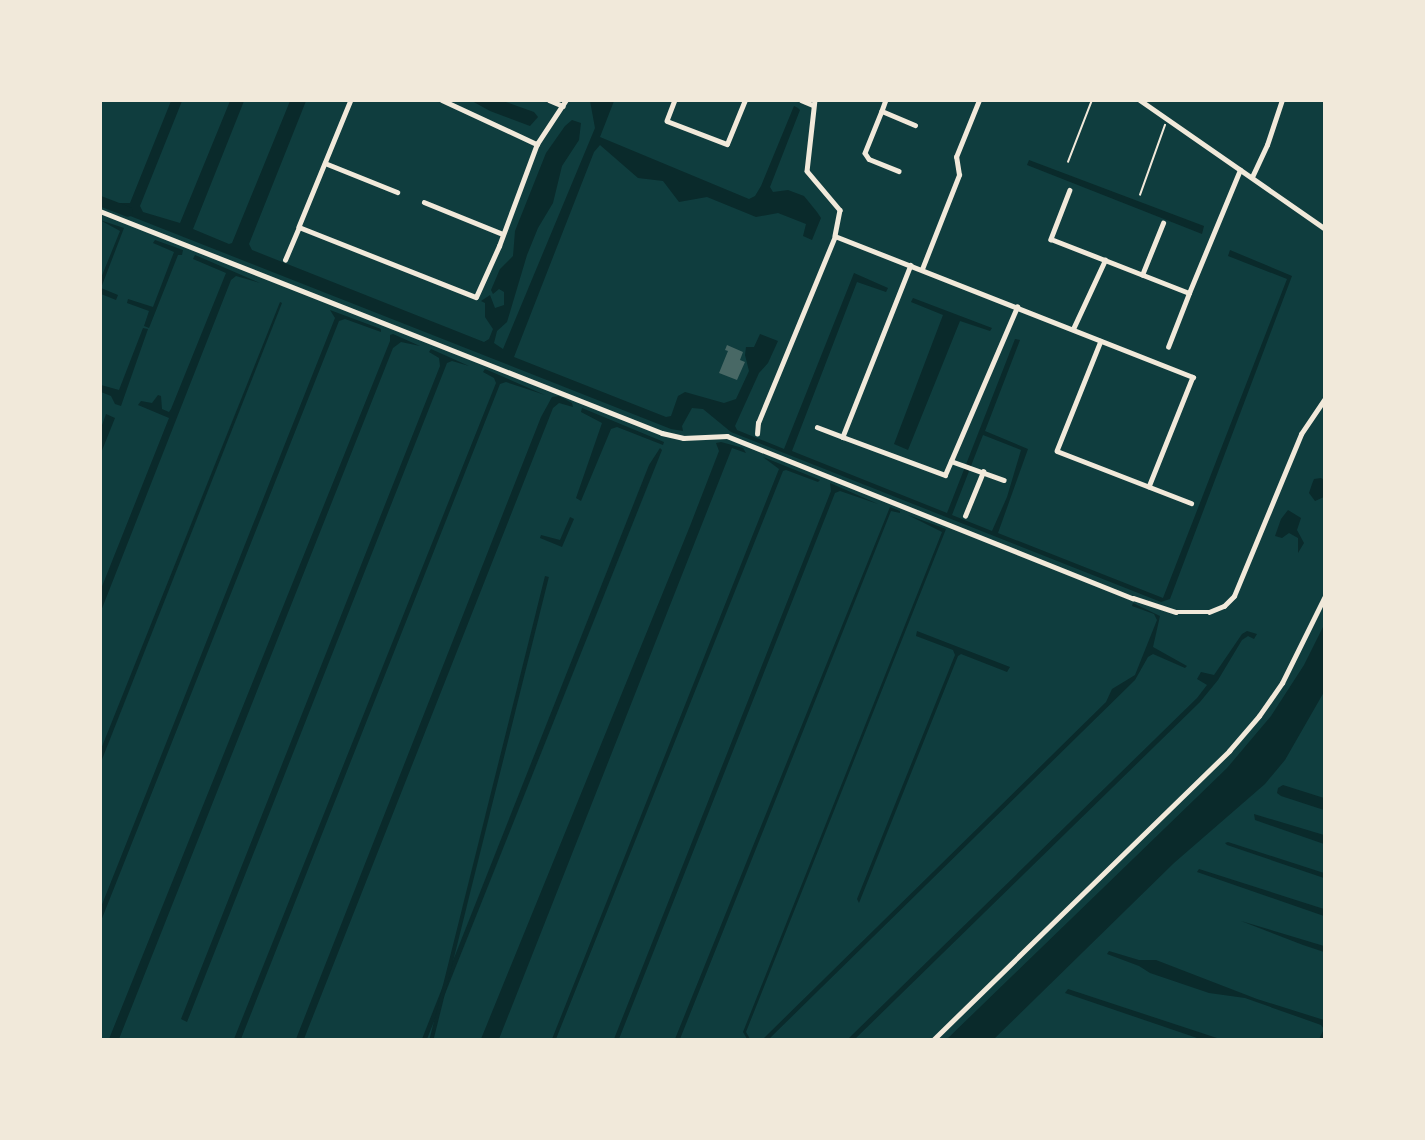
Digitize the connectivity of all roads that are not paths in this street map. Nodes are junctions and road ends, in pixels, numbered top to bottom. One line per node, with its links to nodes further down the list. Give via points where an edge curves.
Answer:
1 (351, 100): 16 (street)
2 (442, 100): 15 (street)
3 (549, 100): 11 (street)
4 (675, 100): 5 (street, via 667,121 727,144)
5 (745, 100)
6 (801, 100): 12 (street)
7 (886, 100): 13 (street)
8 (979, 100): 32 (street, via 956,157 959,175)
9 (1140, 100): 17 (street)
10 (1282, 100): 19 (street)
11 (565, 103): 15 (street)
12 (814, 103): 28 (street, via 807,171 840,210)
13 (882, 111): 14 (street); 18 (street, via 865,153 868,159)
14 (915, 124)
15 (537, 144): 27 (street)
16 (325, 163): 21 (street); 25 (street)
17 (1240, 170): 19 (street); 34 (street)
18 (899, 171)
19 (1252, 177): 26 (street)
20 (1070, 190): 30 (street, via 1051,239)
21 (397, 192)
22 (424, 201): 27 (street)
23 (100, 211): 39 (street, via 674,437 727,436 1161,608 1191,614 1216,610 1234,597 1300,434)
24 (1163, 223): 33 (street)
25 (299, 227): 27 (street, via 476,297); 29 (street)
26 (1324, 228)
27 (503, 234)
28 (836, 236): 31 (street); 41 (street, via 758,423)
29 (285, 260)
30 (1105, 260): 33 (street); 36 (street)
31 (911, 265): 32 (street); 42 (street)
32 (922, 269): 35 (street)
33 (1142, 275): 34 (street)
34 (1189, 293): 38 (street)
35 (1017, 307): 36 (street); 43 (street)
36 (1073, 329): 37 (street)
37 (1101, 340): 46 (street, via 1058,450); 46 (street, via 1193,377)
38 (1168, 347)
39 (1324, 400)
40 (817, 427): 42 (street)
41 (757, 434)
42 (843, 437): 43 (street, via 945,476)
43 (951, 461): 44 (street)
44 (982, 472): 45 (street); 48 (street)
45 (1004, 480)
46 (1149, 487): 47 (street)
47 (1191, 504)
48 (965, 516)
49 (1324, 598): 50 (street, via 1282,682 1229,751)
50 (933, 1040)

